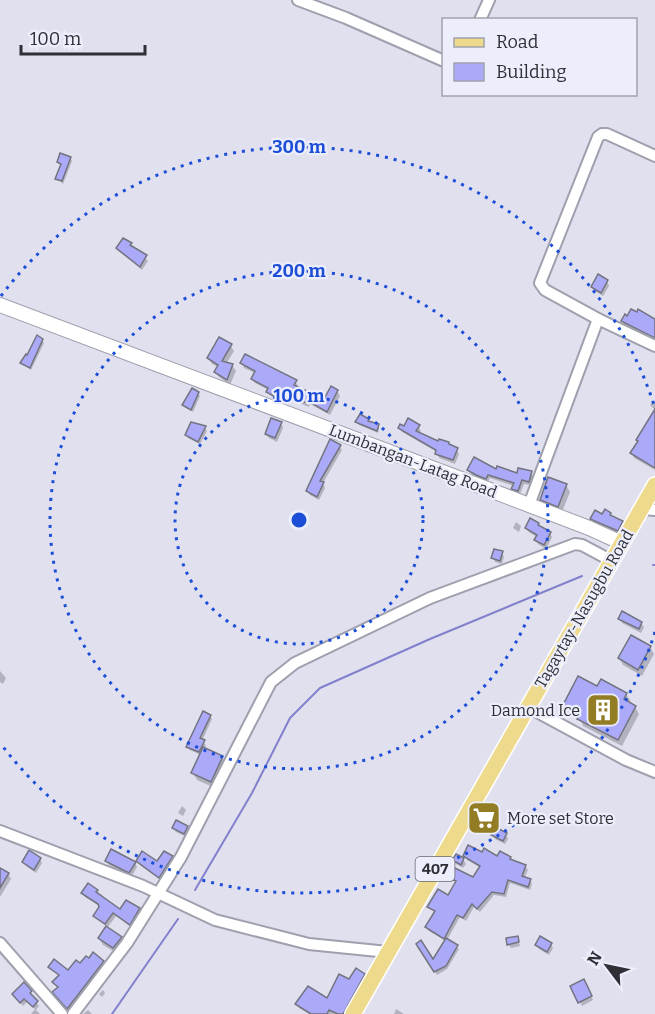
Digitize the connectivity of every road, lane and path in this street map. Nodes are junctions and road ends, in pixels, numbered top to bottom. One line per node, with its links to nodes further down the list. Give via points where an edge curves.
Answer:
1 (298, 0): 4 (street)
2 (489, 0): 3 (street)
3 (481, 18)
4 (442, 61)
5 (655, 156): 7 (street, via 607,134 598,137 541,276 541,287)
6 (0, 305): 10 (street, Lumbangan-Latag Road)
7 (598, 319): 8 (street); 10 (street)
8 (655, 346)
9 (655, 485): 11 (main road, Tagaytay-Nasugbu Road / 407)
10 (529, 505): 12 (street, Lumbangan-Latag Road)
11 (648, 509): 12 (main road, Tagaytay-Nasugbu Road / 407)
12 (622, 543): 13 (main road, Tagaytay-Nasugbu Road / 407)
13 (612, 561): 14 (main road, Tagaytay-Nasugbu Road / 407); 17 (street, via 575,544 430,598 295,663 271,682 181,857)
14 (528, 707): 15 (street); 19 (main road, Tagaytay-Nasugbu Road / 407)
15 (655, 772)
16 (0, 831): 17 (street)
17 (158, 893): 19 (street, via 214,920 309,944); 21 (street, via 127,943)
18 (0, 943): 20 (street)
19 (388, 952): 22 (main road, Tagaytay-Nasugbu Road / 407)
20 (62, 1014)
21 (73, 1014)
22 (353, 1014)

